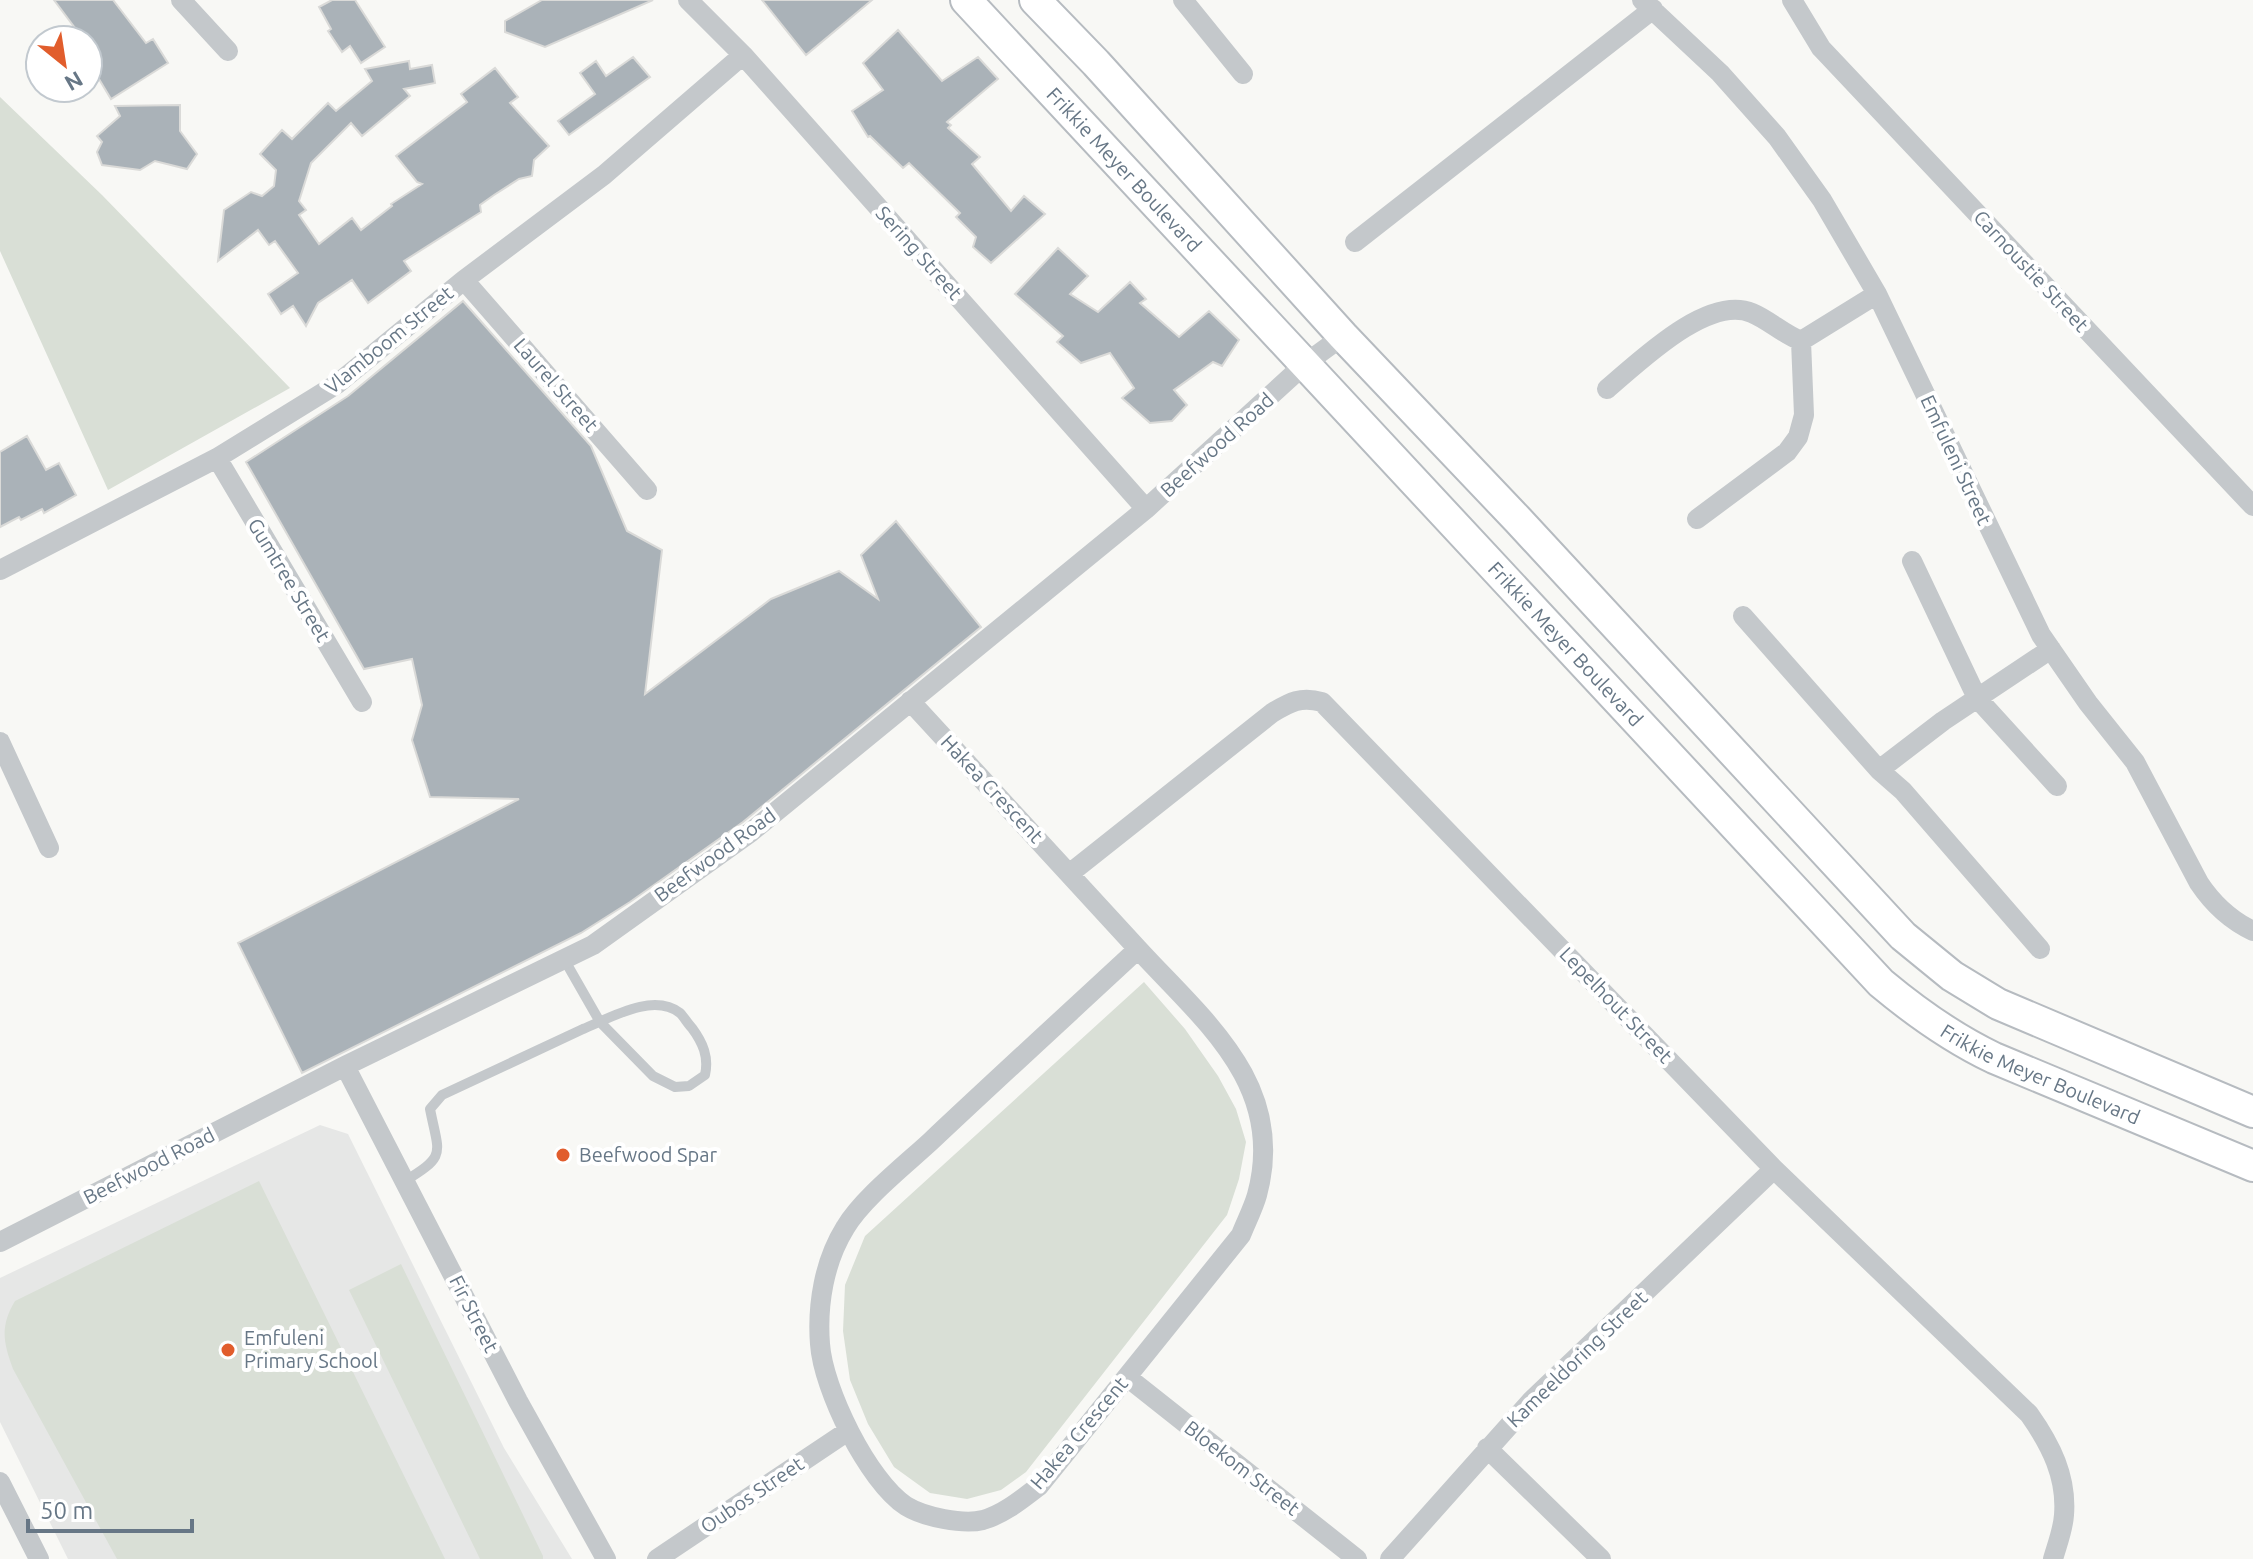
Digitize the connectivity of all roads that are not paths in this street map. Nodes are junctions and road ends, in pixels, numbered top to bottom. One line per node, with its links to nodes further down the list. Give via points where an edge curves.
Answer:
1 (181, 0): 9 (street)
2 (688, 0): 10 (street, Sering Street)
3 (966, 0): 17 (street, Frikkie Meyer Boulevard)
4 (1035, 0): 15 (street)
5 (1213, 0): 8 (street)
6 (1792, 0): 21 (street, Carnoustie Street, via 1811,34)
7 (1647, 5): 12 (street); 14 (street, Emfuleni Street, via 1720,73 1777,137 1822,200)
8 (1189, 7): 11 (street)
9 (228, 51)
10 (743, 55): 13 (street, Vlamboom Street, via 604,175); 22 (street, Sering Street)
11 (1243, 74)
12 (1355, 242)
13 (464, 280): 19 (street, Vlamboom Street, via 337,384); 20 (street, Laurel Street)
14 (1877, 294): 16 (street); 27 (street, Emfuleni Street, via 2013,581)
15 (1343, 336): 17 (street, Beefwood Road); 42 (street, via 1930,960 1998,1004)
16 (1801, 341): 18 (street, via 1751,312 1733,308 1667,339); 23 (street, via 1804,415 1798,437 1787,452)
17 (1306, 363): 22 (street, Beefwood Road); 43 (street, Frikkie Meyer Boulevard, via 1881,983 1957,1040)
18 (1607, 389)
19 (217, 458): 25 (street, Vlamboom Street); 30 (street, Gumtree Street)
20 (647, 490)
21 (2253, 506)
22 (1146, 509): 29 (street, Beefwood Road)
23 (1697, 519)
24 (1912, 561): 28 (street)
25 (0, 570)
26 (1743, 616): 32 (street)
27 (2051, 649): 28 (street); 36 (street, Emfuleni Street, via 2135,762 2210,900)
28 (1977, 698): 32 (street); 33 (street)
29 (910, 701): 35 (street, Hakea Crescent); 39 (street, Beefwood Road, via 751,832 593,945)
30 (362, 702)
31 (0, 742): 34 (street)
32 (1879, 770): 38 (street)
33 (2057, 786)
34 (49, 848)
35 (1069, 874): 37 (street, Hakea Crescent); 44 (street, Lepelhout Street, via 1272,713 1292,701 1322,702)
36 (2253, 931)
37 (1138, 949): 47 (street, Hakea Crescent, via 1245,1072 1262,1121 1264,1152 1257,1196 1241,1235); 48 (street, Hakea Crescent, via 845,1227 819,1298 819,1335 830,1389)
38 (2040, 949)
39 (564, 959): 40 (lane); 41 (street, Beefwood Road)
40 (600, 1022): 40 (lane, via 660,1004 679,1013 700,1039 708,1062 705,1075 689,1086 675,1087 653,1076); 45 (lane, via 442,1095 430,1109 438,1151 433,1164)
41 (345, 1066): 45 (street, Fir Street); 46 (street, Beefwood Road)
42 (2253, 1112)
43 (2253, 1166)
44 (1774, 1169): 49 (street, Kameeldoring Street); 57 (street, Lepelhout Street, via 2029,1414 2049,1443 2061,1477 2064,1517)
45 (405, 1181): 52 (street, Fir Street)
46 (0, 1242)
47 (1127, 1377): 48 (street, Hakea Crescent, via 1039,1486 1012,1507 982,1520 950,1521 907,1506 876,1475); 54 (street, Bloekom Street)
48 (848, 1431): 53 (street, Oubos Street)
49 (1487, 1448): 55 (street, Kameeldoring Street); 56 (street)
50 (0, 1482): 51 (street)
51 (39, 1559)
52 (606, 1559)
53 (657, 1559)
54 (1357, 1559)
55 (1390, 1559)
56 (1601, 1559)
57 (2053, 1559)

